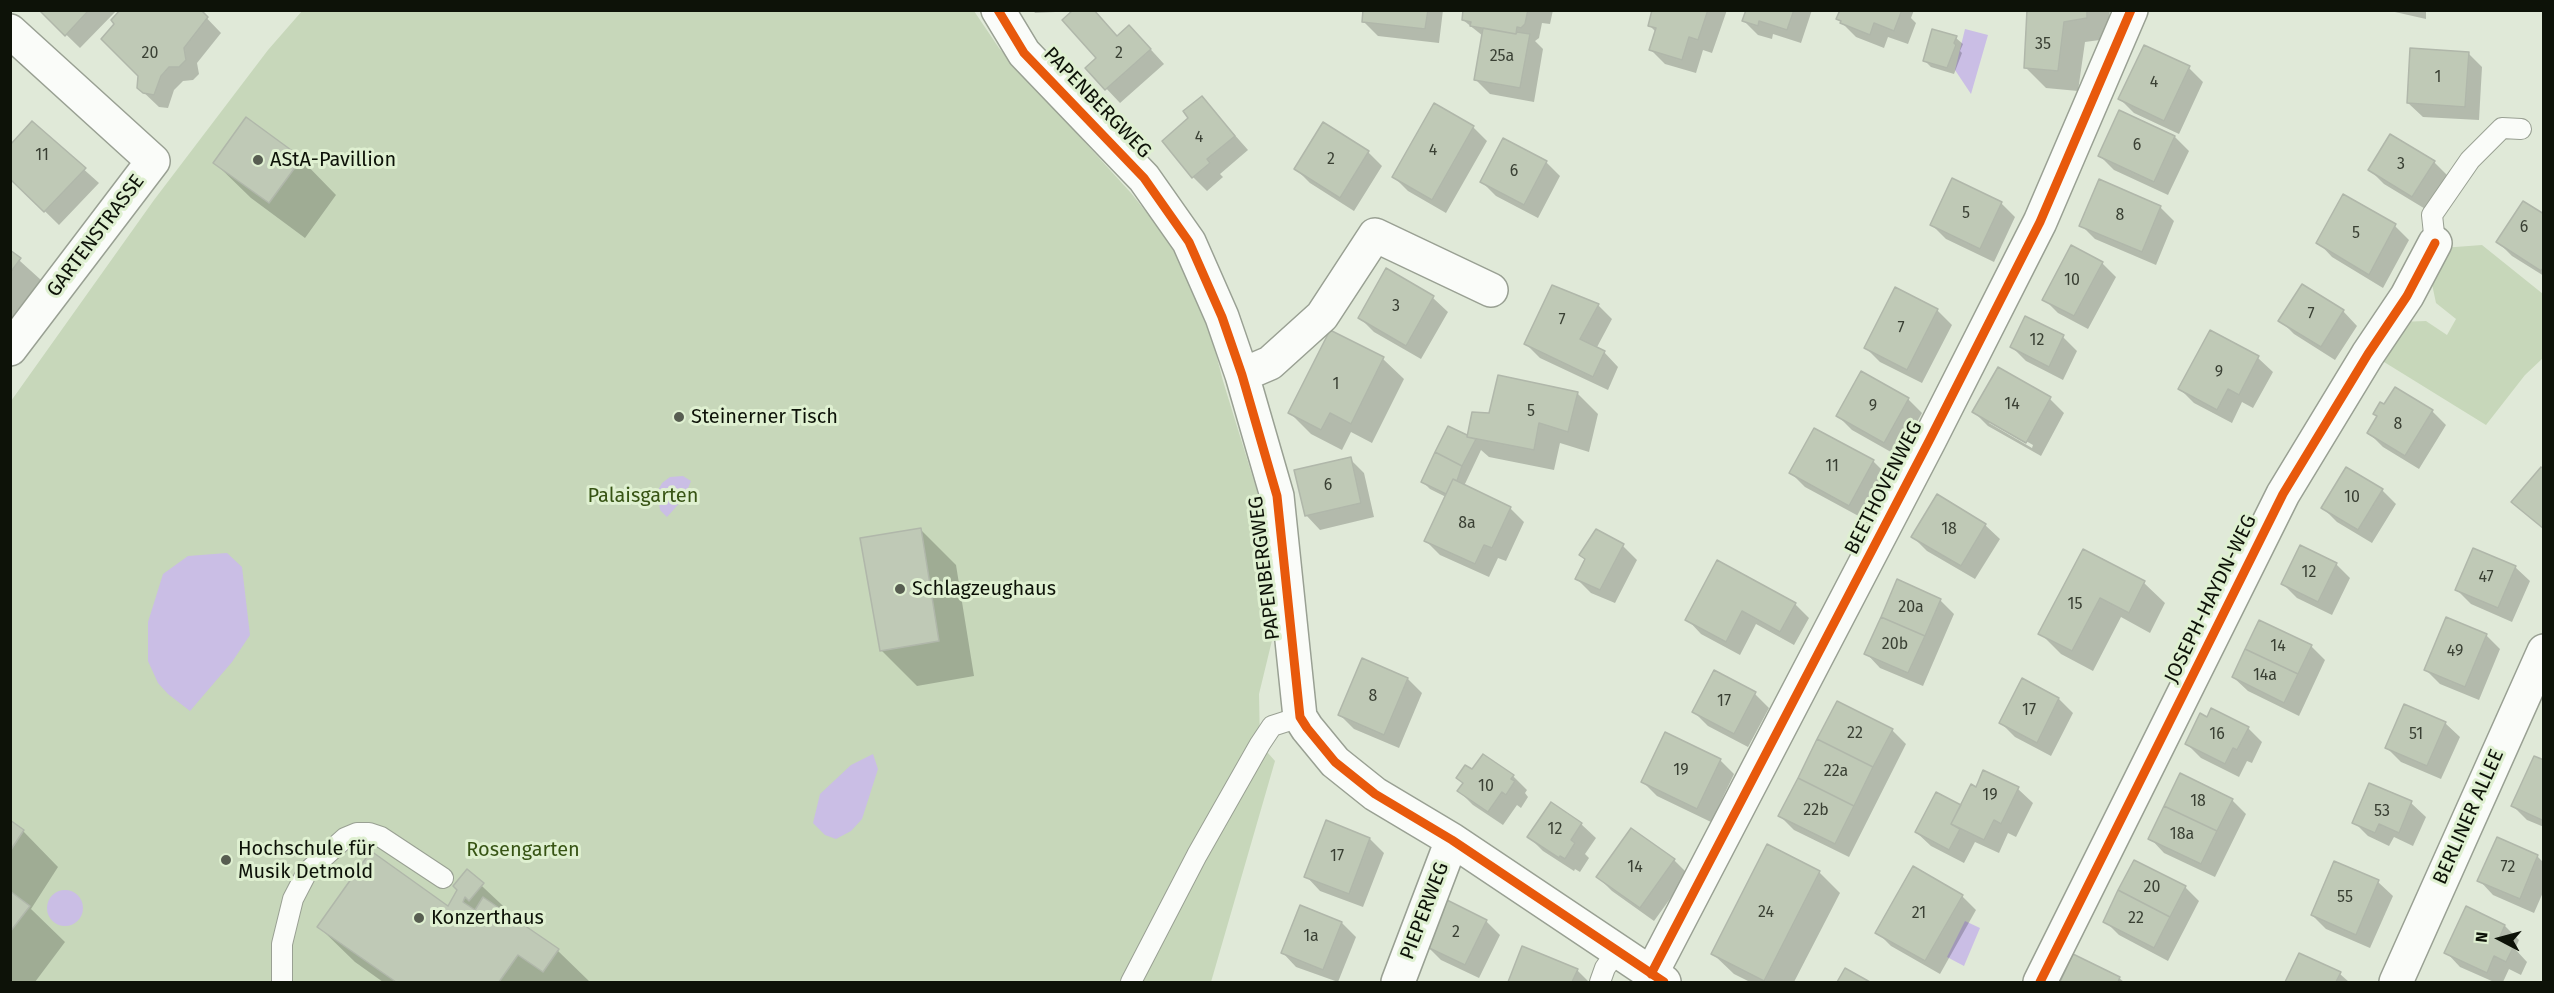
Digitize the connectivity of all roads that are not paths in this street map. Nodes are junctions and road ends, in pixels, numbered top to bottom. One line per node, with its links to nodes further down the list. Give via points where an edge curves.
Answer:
1 (998, 10): 8 (street, PAPENBERGWEG, via 1024,53 1144,178 1188,242 1222,317)
2 (2131, 10): 14 (street, BEETHOVENWEG, via 2040,222)
3 (10, 31): 7 (street, GARTENSTRASSE, via 153,161)
4 (2521, 129): 5 (lane, via 2502,128 2470,160 2432,215)
5 (2435, 243): 19 (street, JOSEPH-HAYDN-WEG, via 2407,296 2283,494)
6 (1491, 290): 8 (street, via 1375,235 1322,316 1270,363)
7 (10, 349)
8 (1242, 375): 10 (street, PAPENBERGWEG, via 1277,496)
9 (2544, 651): 20 (street, BERLINER ALLEE)
10 (1300, 717): 11 (street, via 1335,762 1376,794); 16 (lane, via 1272,726 1260,744)
11 (1452, 840): 13 (street); 17 (street, PIEPERWEG)
12 (443, 878): 15 (lane, via 381,837 357,833 345,838 307,872 293,899 282,944)
13 (1617, 951): 14 (street); 18 (lane)
14 (1658, 978)
15 (282, 982)
16 (1131, 982)
17 (1398, 982)
18 (1600, 982)
19 (2040, 982)
20 (2396, 982)

